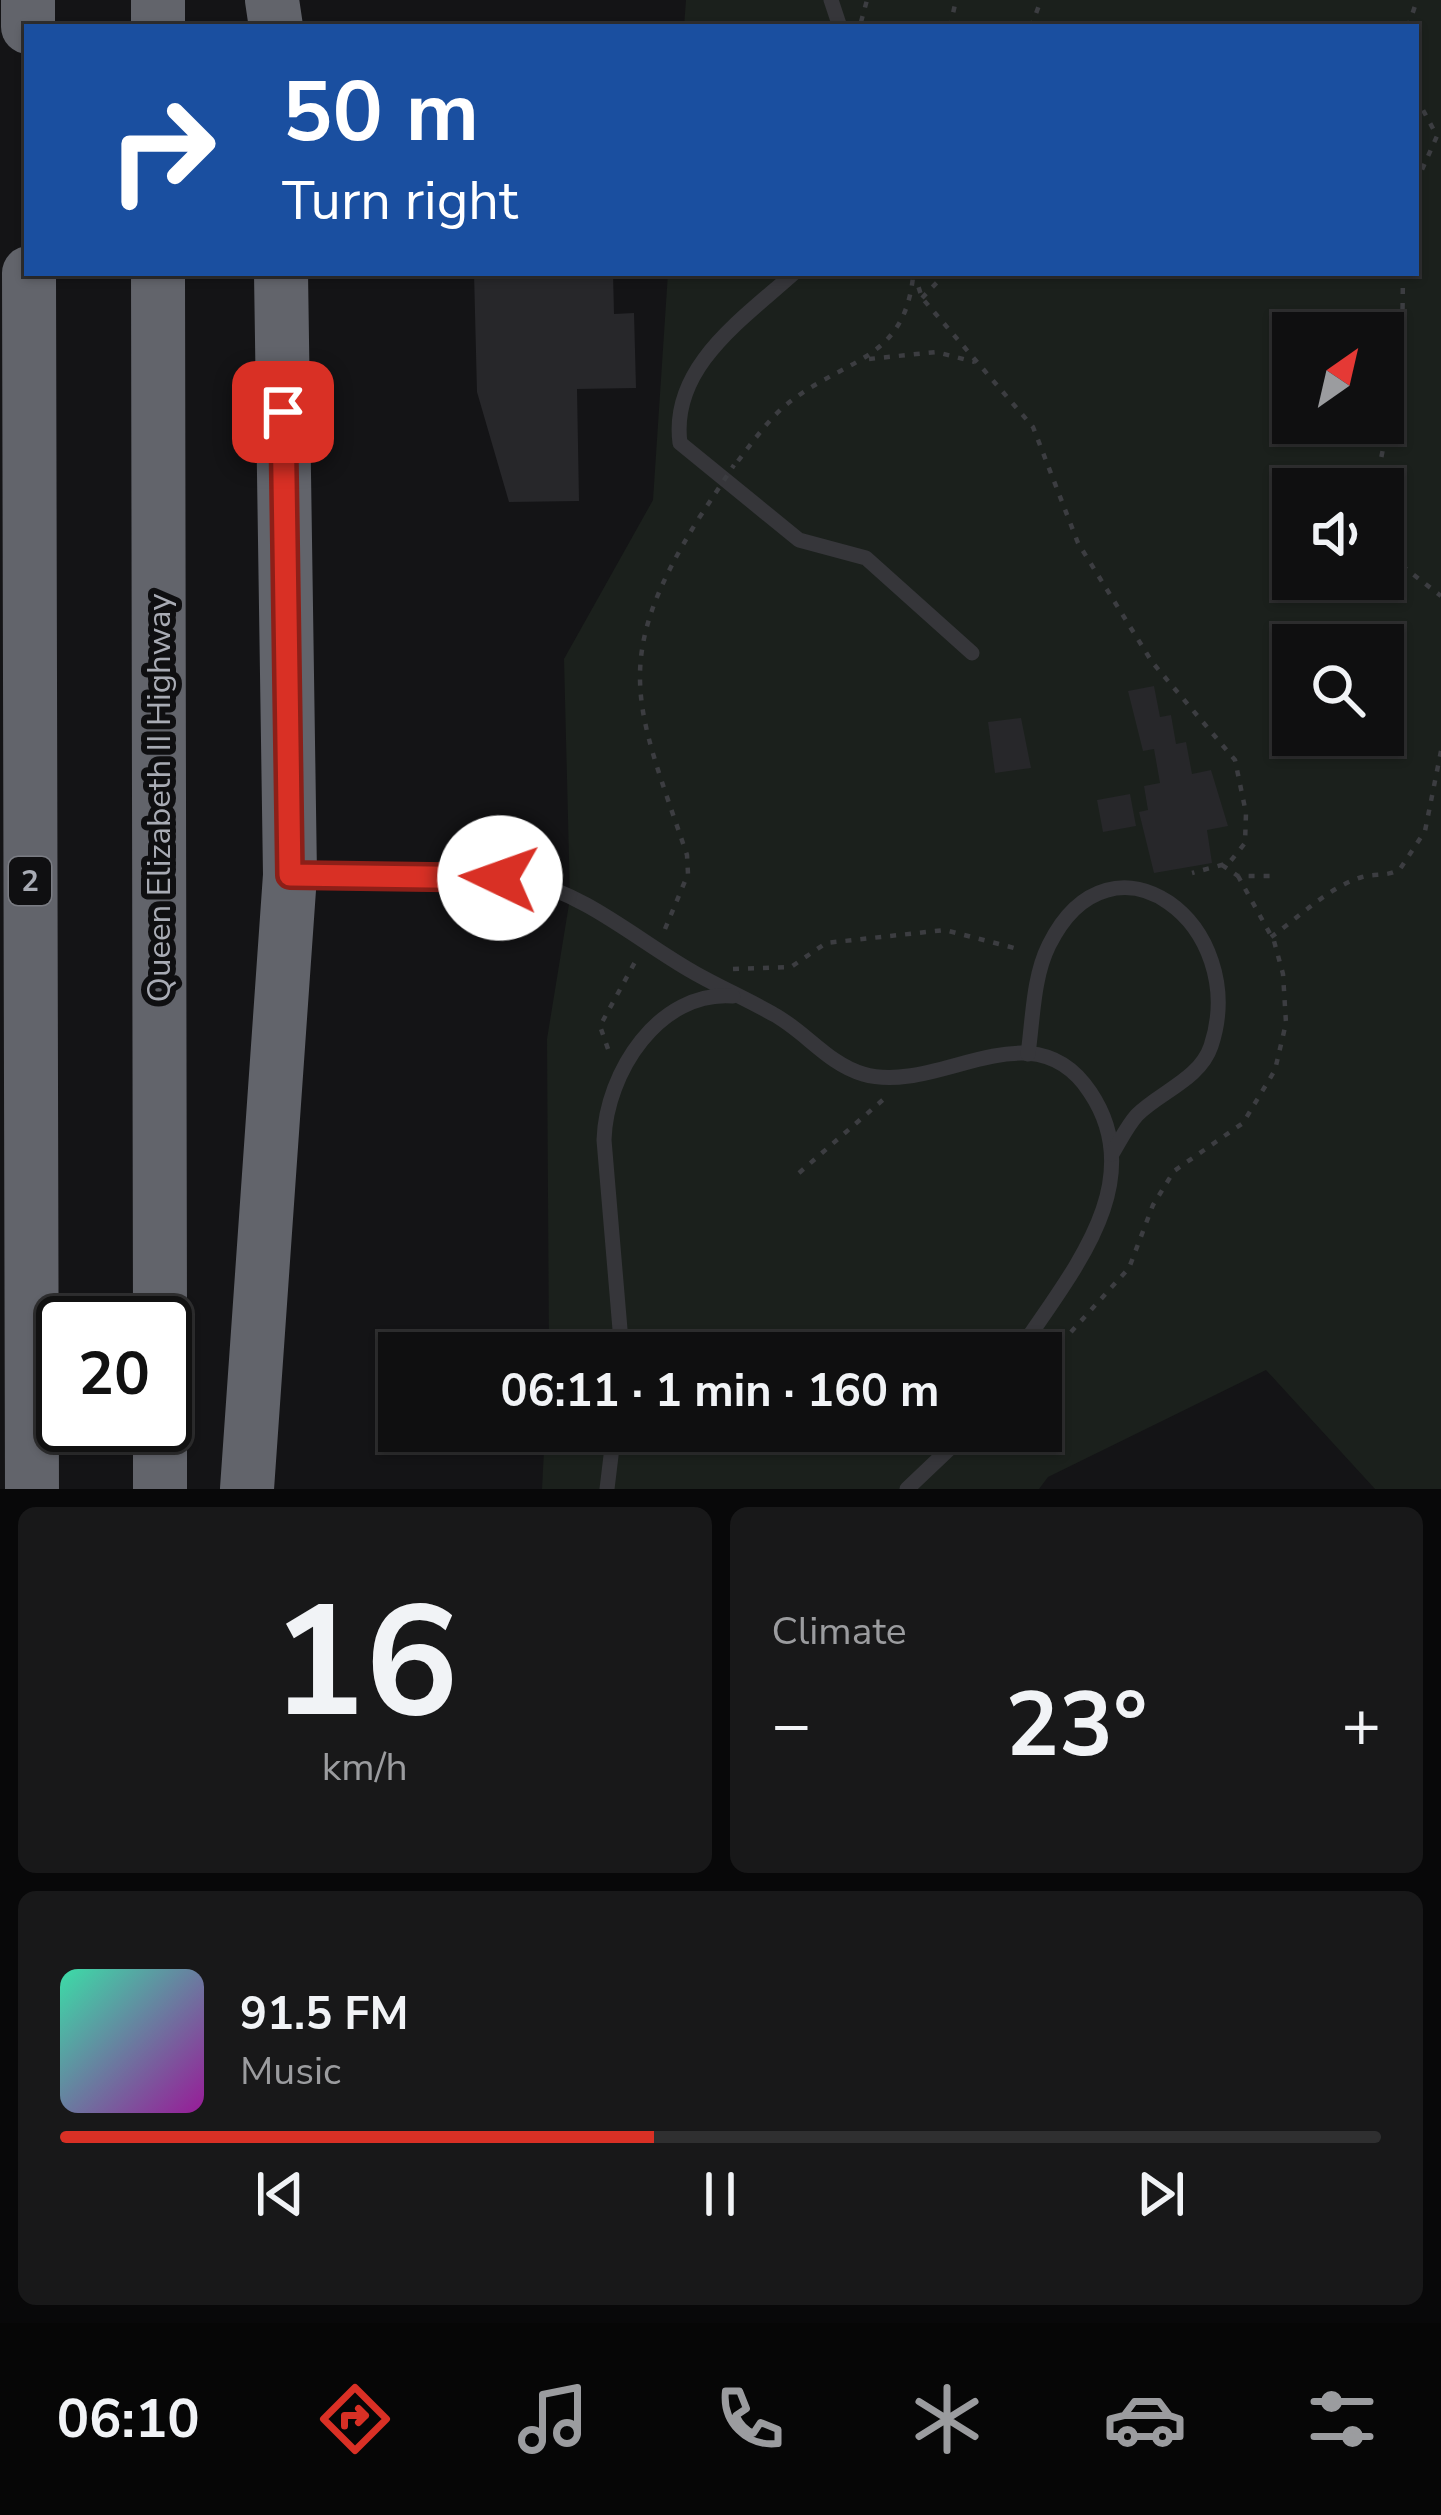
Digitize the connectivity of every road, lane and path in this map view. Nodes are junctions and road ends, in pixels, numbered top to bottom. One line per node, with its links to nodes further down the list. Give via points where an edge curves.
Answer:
1 (1419, 103): 2 (path)
2 (1439, 137): 3 (path)
3 (1419, 177)
4 (29, 276): 40 (highway, 2)
5 (158, 276): 33 (highway, Queen Elizabeth II Highway)
6 (281, 276): 20 (highway)
7 (791, 276): 16 (lane, via 695,370 676,411 680,443 800,540 866,558)
8 (913, 276): 13 (path, via 904,315)
9 (915, 276): 12 (path)
10 (943, 276): 12 (path)
11 (1403, 276): 15 (path, via 1402,351 1381,459 1392,558)
12 (922, 298): 14 (path)
13 (864, 361): 14 (path, via 949,353); 24 (path, bridge, via 784,406 734,465 660,582 637,668 642,721 688,874 662,935)
14 (982, 366): 18 (path, via 1033,427 1071,531 1152,662 1235,760 1247,837)
15 (1441, 596)
16 (972, 653)
17 (1441, 751): 23 (path, via 1425,831 1400,869 1357,878 1312,901)
18 (1222, 865): 19 (path); 21 (path)
19 (1192, 874)
20 (290, 875): 24 (lane, via 524,880); 42 (highway)
21 (1238, 876): 22 (path); 23 (path)
22 (1269, 876)
23 (1271, 937): 34 (path, via 1286,1011 1268,1086 1243,1123 1174,1171 1129,1268)
24 (645, 943): 26 (lane); 30 (path, via 600,1026)
25 (1044, 957): 26 (path, via 945,930 826,943 791,967); 28 (lane); 31 (lane, via 1081,907 1107,892 1134,890 1186,914 1211,959 1216,1004 1207,1054 1138,1115)
26 (692, 972): 27 (lane)
27 (736, 996): 29 (lane, via 855,1071); 30 (lane, via 673,1008)
28 (1028, 1054): 29 (lane, via 964,1060); 31 (lane, via 1058,1061 1080,1079 1108,1128)
29 (907, 1078): 32 (path)
30 (620, 1079): 35 (lane, via 604,1140)
31 (1112, 1154): 36 (lane, via 1101,1217)
32 (799, 1173)
33 (160, 1296)
34 (1071, 1331)
35 (620, 1332)
36 (1031, 1332)
37 (160, 1452): 41 (highway)
38 (611, 1452): 43 (lane)
39 (946, 1452): 44 (lane)
40 (32, 1489)
41 (160, 1489)
42 (247, 1489)
43 (607, 1489)
44 (907, 1489)

